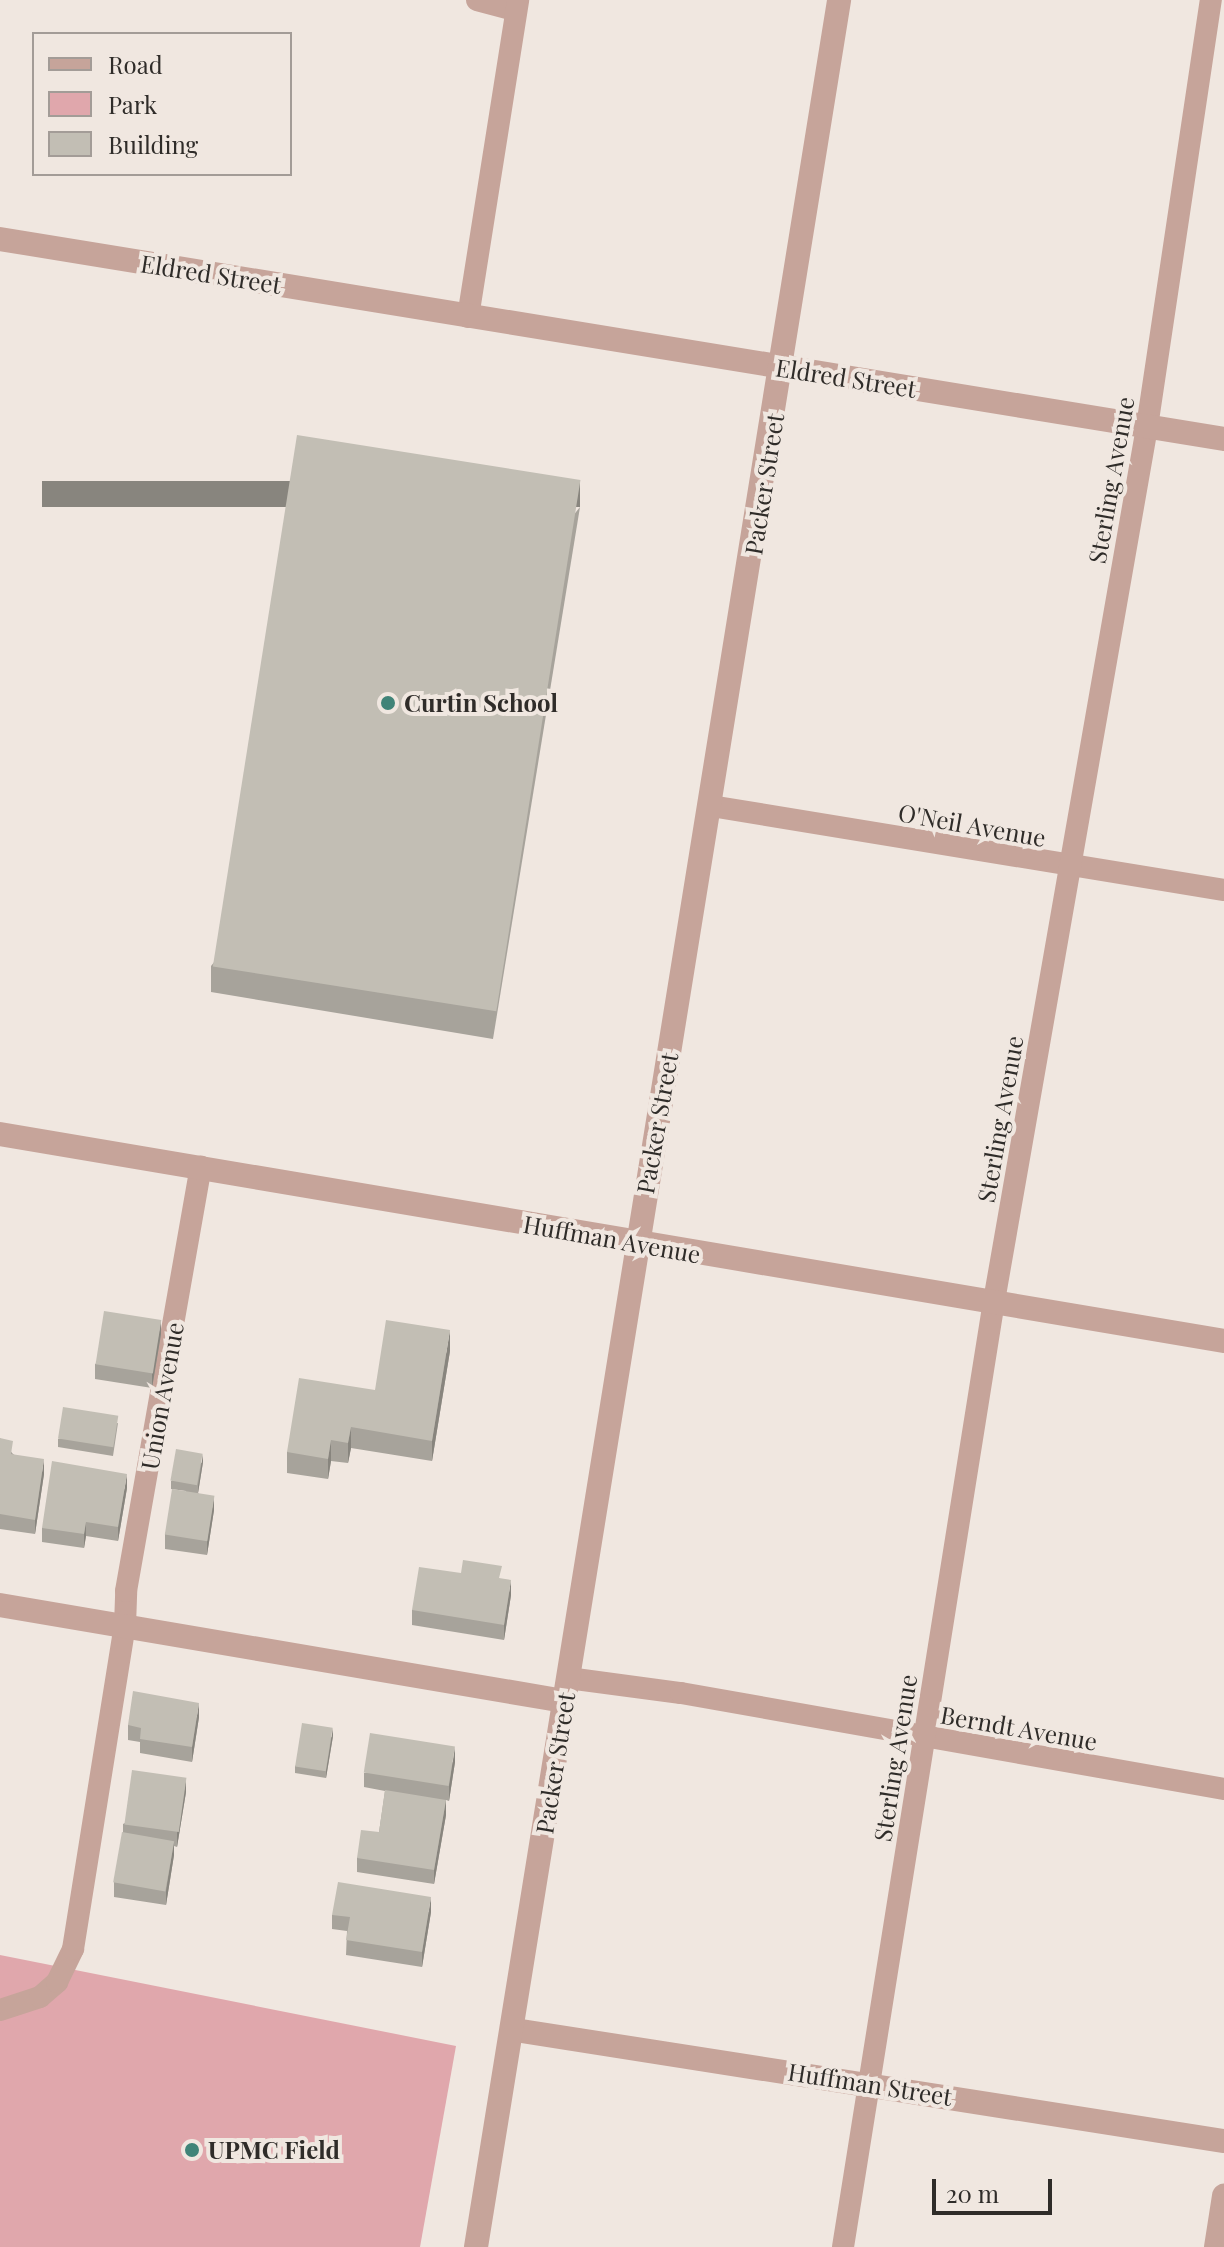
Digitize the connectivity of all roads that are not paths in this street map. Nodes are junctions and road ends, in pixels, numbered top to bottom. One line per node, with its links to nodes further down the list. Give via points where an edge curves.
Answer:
1 (477, 0): 4 (lane)
2 (839, 0): 7 (street, Packer Street)
3 (1211, 0): 8 (lane, Sterling Avenue)
4 (517, 5): 6 (lane, via 502,131)
5 (0, 239): 6 (street, Eldred Street)
6 (468, 317): 7 (street, Eldred Street)
7 (783, 367): 8 (street, Eldred Street); 10 (street, Packer Street)
8 (1147, 427): 9 (street, Eldred Street); 11 (lane, Sterling Avenue)
9 (1224, 439)
10 (711, 806): 11 (lane, O'Neil Avenue); 15 (street, Packer Street)
11 (1069, 868): 12 (lane, O'Neil Avenue); 16 (lane, Sterling Avenue)
12 (1224, 890)
13 (0, 1134): 14 (street, Huffman Avenue)
14 (201, 1167): 15 (street, Huffman Avenue); 19 (lane, Union Avenue, via 126,1591)
15 (636, 1244): 16 (street, Huffman Avenue); 20 (street, Packer Street)
16 (994, 1301): 17 (street, Huffman Avenue); 21 (lane, Sterling Avenue)
17 (1224, 1341)
18 (0, 1605): 19 (street)
19 (125, 1626): 20 (street); 23 (lane, Union Avenue, via 73,1949 57,1982 40,1997)
20 (566, 1690): 21 (lane, Berndt Avenue, via 681,1693); 24 (street, Packer Street)
21 (925, 1738): 22 (lane, Berndt Avenue); 25 (lane, Sterling Avenue)
22 (1224, 1789)
23 (0, 2010)
24 (515, 2030): 25 (street, Huffman Street); 28 (street, Packer Street)
25 (868, 2084): 26 (street, Huffman Street); 29 (lane, Sterling Avenue)
26 (1224, 2141)
27 (1224, 2196): 30 (street)
28 (476, 2247)
29 (843, 2247)
30 (1216, 2247)

